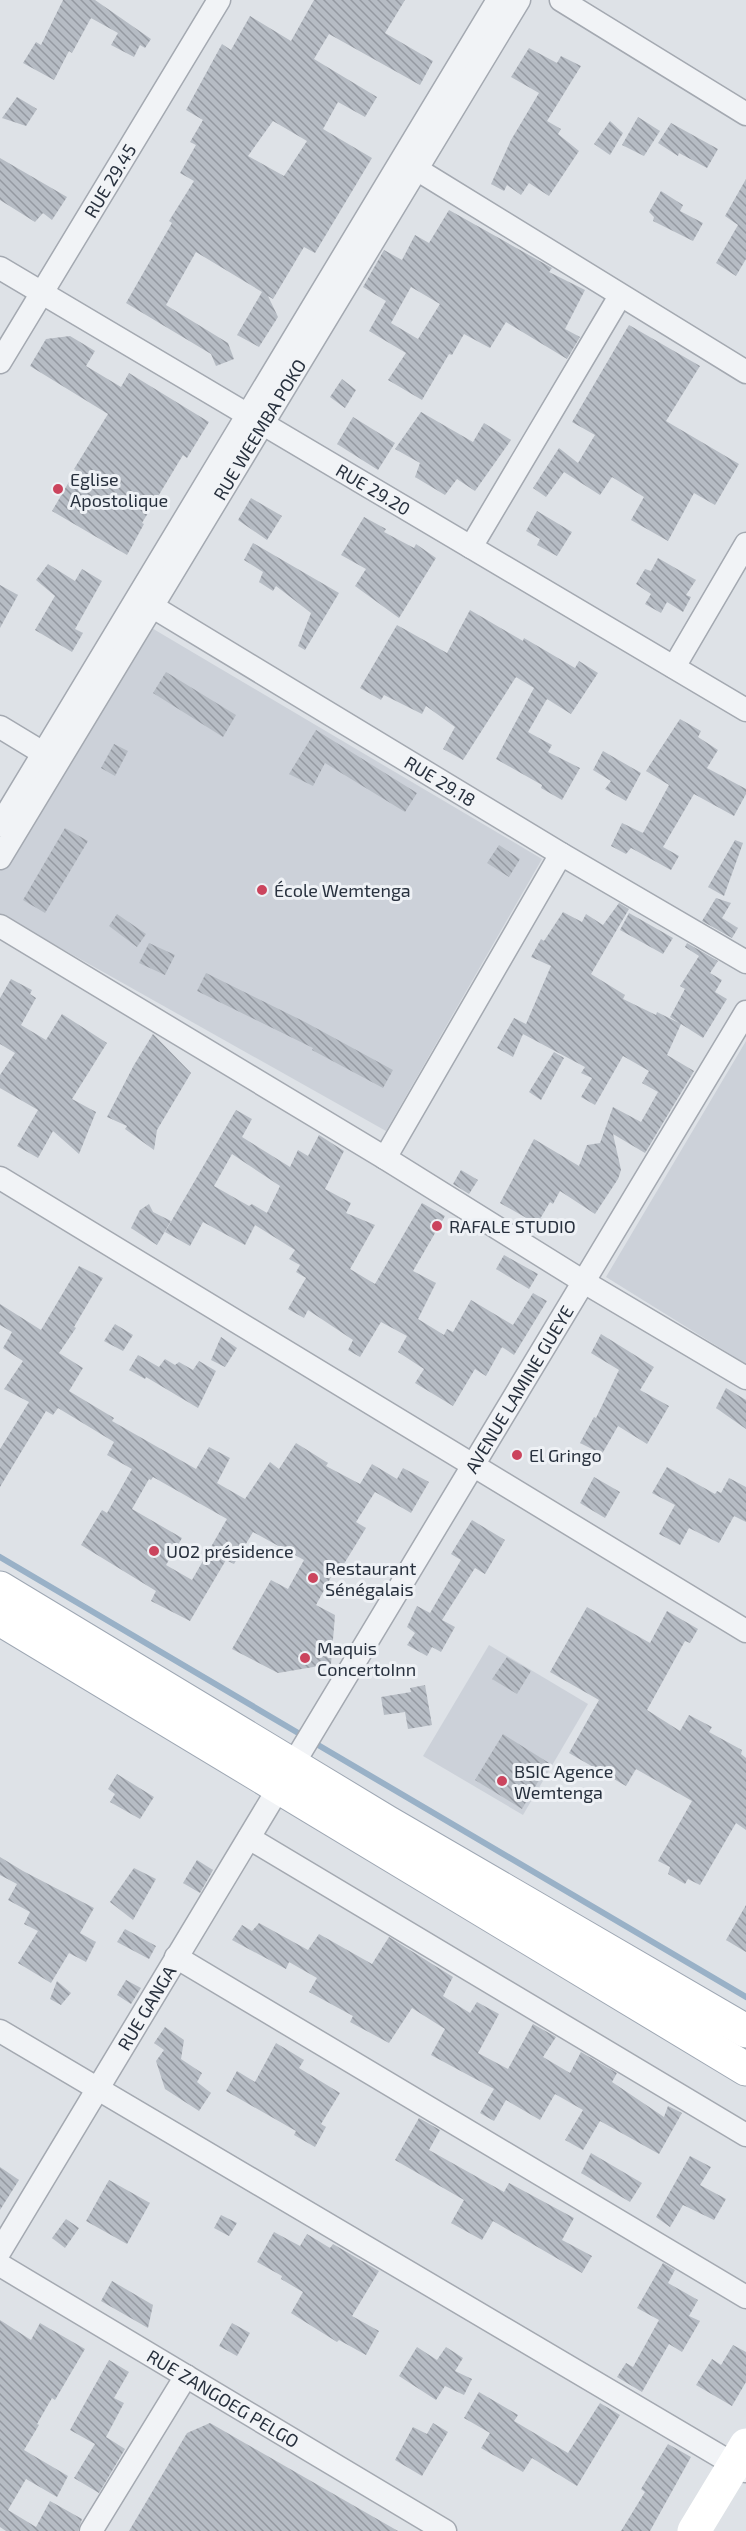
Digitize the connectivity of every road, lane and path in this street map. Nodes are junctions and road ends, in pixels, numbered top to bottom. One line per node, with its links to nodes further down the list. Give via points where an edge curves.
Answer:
1 (219, 0): 8 (street, RUE 29.45)
2 (498, 0): 6 (street, RUE WEEMBA POKO)
3 (519, 0): 6 (street, RUE WEEMBA POKO)
4 (561, 0): 5 (street)
5 (746, 114)
6 (409, 165): 9 (street); 12 (street, RUE WEEMBA POKO)
7 (0, 268): 8 (street, RUE 29.20)
8 (42, 292): 10 (street, RUE 29.45); 12 (street, RUE 29.20)
9 (621, 296): 11 (street); 14 (street)
10 (0, 362)
11 (746, 372)
12 (255, 419): 14 (street, RUE 29.20); 15 (street, RUE WEEMBA POKO)
13 (746, 544): 16 (street)
14 (471, 547): 16 (street, RUE 29.20)
15 (145, 602): 19 (street, RUE WEEMBA POKO); 21 (street, RUE 29.18); 22 (street, RUE WEEMBA POKO)
16 (674, 667): 17 (street, RUE 29.20)
17 (746, 710)
18 (0, 727): 19 (street)
19 (43, 753): 20 (street, RUE WEEMBA POKO)
20 (0, 825)
21 (561, 854): 24 (street, RUE 29.18); 26 (street)
22 (0, 858)
23 (0, 926): 26 (street)
24 (746, 962)
25 (746, 1012): 28 (street, AVENUE LAMINE GUEYE)
26 (385, 1158): 28 (street)
27 (0, 1178): 30 (street)
28 (584, 1282): 29 (street); 30 (street, AVENUE LAMINE GUEYE)
29 (746, 1378)
30 (472, 1466): 33 (street); 34 (street, AVENUE LAMINE GUEYE)
31 (0, 1588): 34 (main road)
32 (0, 1619): 34 (main road)
33 (746, 1631)
34 (286, 1777): 35 (street, RUE GANGA); 38 (main road); 39 (main road)
35 (249, 1838): 36 (street, RUE GANGA); 41 (street)
36 (176, 1958): 40 (street, RUE GANGA); 44 (street)
37 (0, 2031): 40 (street)
38 (746, 2031)
39 (746, 2069)
40 (97, 2089): 42 (street, RUE GANGA); 46 (street)
41 (746, 2135)
42 (0, 2251)
43 (0, 2265): 45 (street, RUE ZANGOEG PELGO)
44 (746, 2297)
45 (186, 2376): 47 (street, RUE ZANGOEG PELGO); 48 (street)
46 (742, 2460): 50 (main road)
47 (413, 2523): 49 (street, RUE ZANGOEG PELGO)
48 (92, 2531)
49 (445, 2531)
50 (694, 2531)

